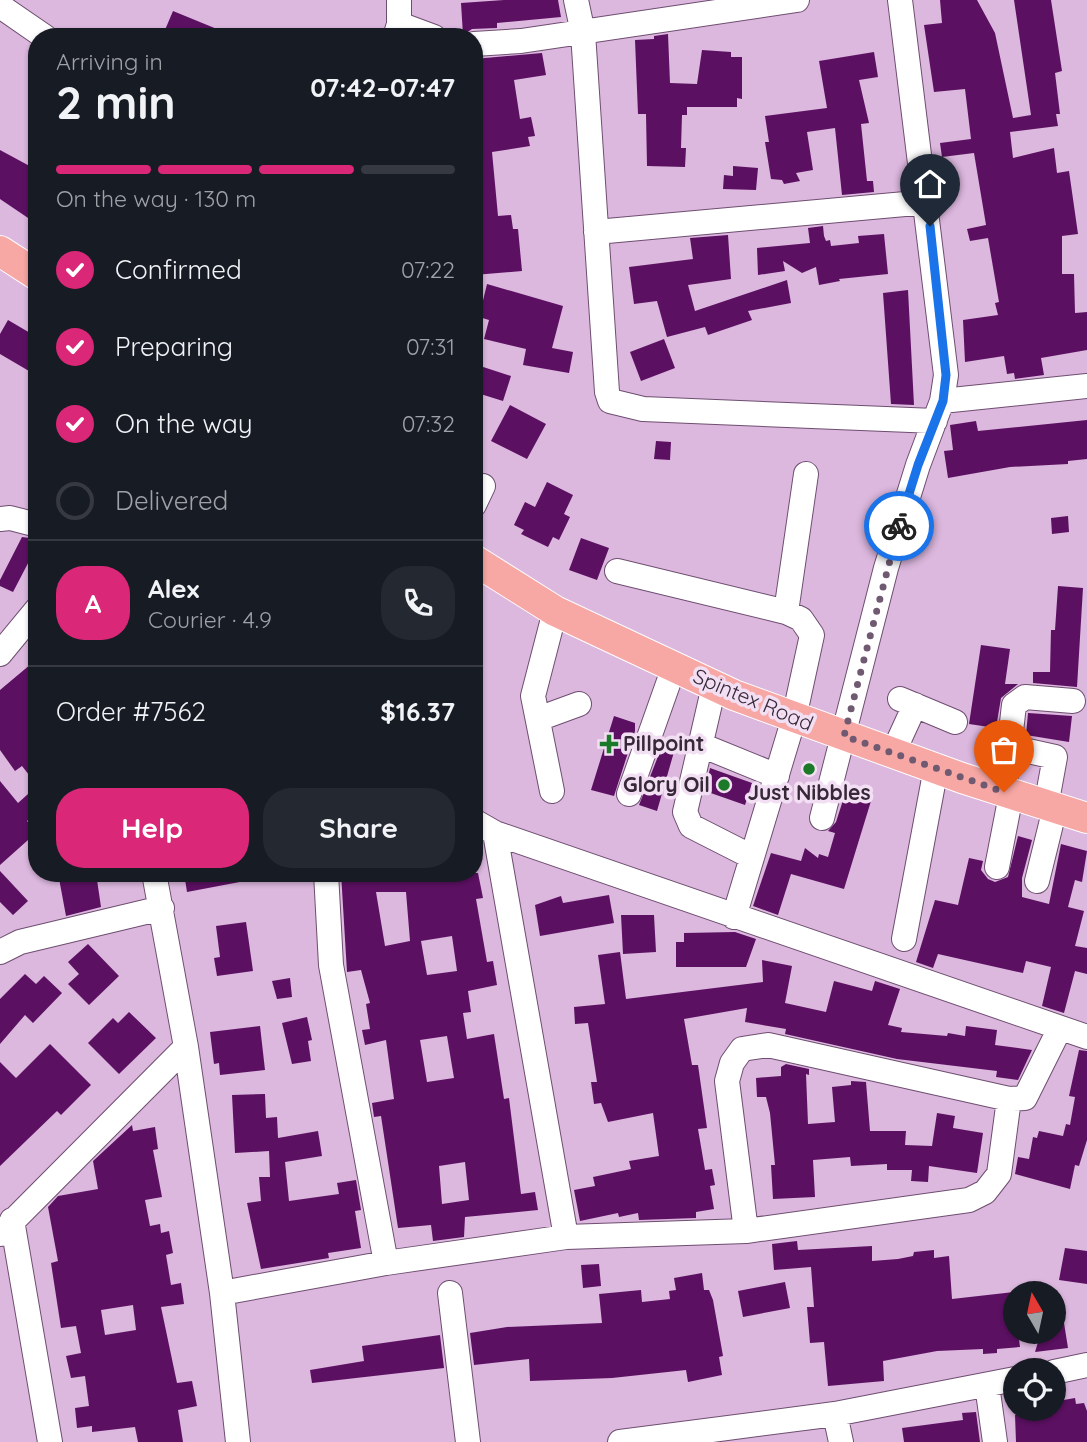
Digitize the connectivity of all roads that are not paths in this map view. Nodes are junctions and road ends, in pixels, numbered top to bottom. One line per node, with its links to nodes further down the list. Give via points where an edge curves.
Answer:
1 (576, 0): 8 (street)
2 (797, 0): 8 (street)
3 (900, 0): 10 (street)
4 (0, 6): 6 (street)
5 (398, 20): 7 (street)
6 (32, 28)
7 (415, 28)
8 (583, 33): 9 (street); 11 (street)
9 (483, 43)
10 (927, 202): 11 (street); 15 (street, via 946,375)
11 (596, 232): 15 (street, via 610,401 643,409)
12 (0, 251): 13 (main road)
13 (28, 269)
14 (1087, 386): 15 (street)
15 (939, 411): 32 (street, via 886,568)
16 (806, 474): 22 (street)
17 (0, 519): 18 (street)
18 (28, 523)
19 (483, 566): 21 (main road, Spintex Road)
20 (617, 571): 22 (street)
21 (555, 611): 25 (main road, Spintex Road); 30 (street, via 533,696)
22 (786, 612): 29 (street, via 801,620 812,635)
23 (28, 620): 24 (street)
24 (0, 654)
25 (674, 667): 26 (main road, Spintex Road); 40 (street)
26 (714, 686): 29 (main road, Spintex Road); 33 (street)
27 (1073, 701): 34 (street, via 1025,697 1018,701)
28 (579, 704): 30 (street)
29 (794, 718): 32 (main road, Spintex Road); 37 (street)
30 (538, 719): 38 (street)
31 (955, 722): 35 (street, via 907,702)
32 (844, 736): 35 (main road, Spintex Road); 42 (street)
33 (701, 745): 37 (street); 45 (street, via 687,818 691,826)
34 (1010, 747): 39 (street); 41 (street, via 1055,757)
35 (893, 753): 36 (main road, Spintex Road)
36 (936, 768): 39 (main road, Spintex Road); 52 (street)
37 (777, 776): 45 (street)
38 (552, 791)
39 (1007, 793): 41 (main road, Spintex Road); 46 (street)
40 (629, 794)
41 (1051, 807): 43 (main road, Spintex Road); 47 (street)
42 (822, 818)
43 (1087, 818)
44 (484, 827): 51 (street); 60 (street)
45 (752, 857): 51 (street)
46 (997, 867)
47 (1037, 881)
48 (155, 882): 50 (street)
49 (326, 882): 61 (street, via 331,965)
50 (162, 908): 53 (street, via 20,942); 56 (street)
51 (734, 917): 54 (street)
52 (904, 939)
53 (0, 953)
54 (1059, 1030): 55 (street); 57 (street, via 1033,1086 1024,1098)
55 (1087, 1037)
56 (186, 1046): 58 (street); 62 (street)
57 (1009, 1099): 59 (street, via 999,1174 985,1192 969,1200); 59 (street, via 768,1045 742,1049 727,1081)
58 (6, 1227): 70 (street)
59 (746, 1231): 60 (street)
60 (566, 1237): 61 (street)
61 (386, 1263): 62 (street)
62 (222, 1293): 71 (street)
63 (450, 1293): 72 (street)
64 (1087, 1365): 65 (street)
65 (1066, 1369)
66 (1003, 1382): 67 (street)
67 (987, 1385): 68 (street); 75 (street)
68 (835, 1414): 69 (street); 74 (street)
69 (655, 1439): 73 (street)
70 (50, 1442)
71 (238, 1442)
72 (468, 1442)
73 (620, 1442)
74 (841, 1442)
75 (995, 1442)

